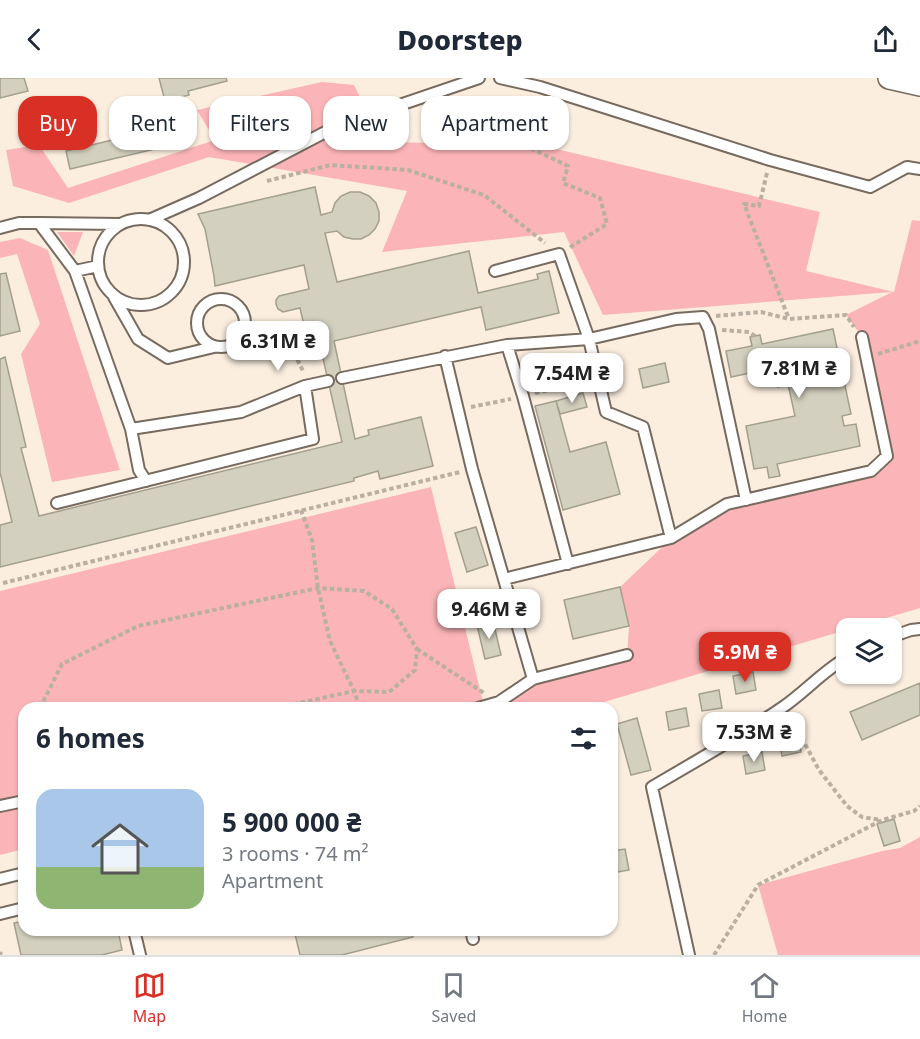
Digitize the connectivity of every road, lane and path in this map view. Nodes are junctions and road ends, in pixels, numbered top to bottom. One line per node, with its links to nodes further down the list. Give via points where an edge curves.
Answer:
1 (478, 78): 9 (lane, via 335,128)
2 (500, 78): 5 (lane)
3 (889, 78): 4 (street)
4 (920, 85)
5 (540, 87): 6 (lane); 13 (path, via 526,146 568,166 563,183 600,198 607,224 572,246)
6 (770, 160): 7 (lane, via 870,188 907,167); 19 (path, via 759,206 744,204)
7 (920, 169)
8 (265, 182): 13 (path, via 330,165 408,170 484,195)
9 (149, 220): 11 (lane); 17 (lane, via 173,234 180,246 184,260 176,287 152,304 124,302)
10 (39, 223): 11 (lane); 12 (lane); 15 (lane)
11 (121, 224): 14 (lane, via 103,241)
12 (0, 228)
13 (561, 258): 16 (lane); 23 (lane)
14 (98, 266): 15 (lane); 17 (lane, via 103,283)
15 (75, 271): 33 (lane)
16 (495, 271)
17 (112, 294): 26 (lane, via 138,339 168,358)
18 (704, 317): 19 (path, via 761,312); 20 (lane); 23 (lane, via 676,319)
19 (789, 319): 22 (path, via 846,315)
20 (709, 329): 21 (path, via 749,332); 36 (lane)
21 (755, 336)
22 (862, 337): 29 (lane)
23 (589, 339): 25 (lane); 39 (lane, via 606,412 643,427)
24 (920, 341): 29 (path)
25 (507, 345): 28 (lane); 40 (lane)
26 (214, 347): 26 (lane, via 230,346 242,336 244,328 243,313 225,299 209,301 196,322 201,337)
27 (294, 353): 31 (path)
28 (445, 356): 30 (lane); 34 (lane)
29 (866, 357): 36 (lane, via 887,456 871,471)
30 (342, 378)
31 (305, 381): 32 (lane); 33 (lane, via 241,412); 35 (lane, via 313,439)
32 (328, 381)
33 (131, 429): 35 (lane, via 139,470)
34 (472, 469): 38 (path); 41 (lane)
35 (146, 481): 37 (lane)
36 (746, 500): 39 (lane, via 727,504)
37 (57, 503)
38 (302, 510): 42 (path); 43 (path, via 312,540)
39 (671, 538): 40 (lane)
40 (568, 564): 41 (lane)
41 (504, 579): 49 (lane)
42 (3, 583)
43 (318, 588): 46 (path, via 364,591 392,609); 50 (path, via 330,641); 51 (path, via 138,626 63,664)
44 (920, 629): 45 (lane)
45 (902, 633)
46 (417, 649): 50 (path, via 416,670 389,692); 54 (path)
47 (627, 655): 49 (lane)
48 (836, 663): 55 (lane)
49 (533, 679): 54 (lane)
50 (354, 691): 52 (path); 53 (path)
51 (43, 702)
52 (304, 702)
53 (358, 702)
54 (499, 702)
55 (785, 706): 59 (path, via 819,770 847,806 862,818); 66 (lane, via 652,787)
56 (18, 802): 57 (lane)
57 (0, 806)
58 (920, 806): 59 (path)
59 (882, 820): 67 (path, via 758,885)
60 (18, 874): 61 (lane)
61 (0, 879)
62 (18, 910): 63 (lane)
63 (0, 914)
64 (135, 936): 65 (lane)
65 (140, 955)
66 (689, 955)
67 (714, 955)

